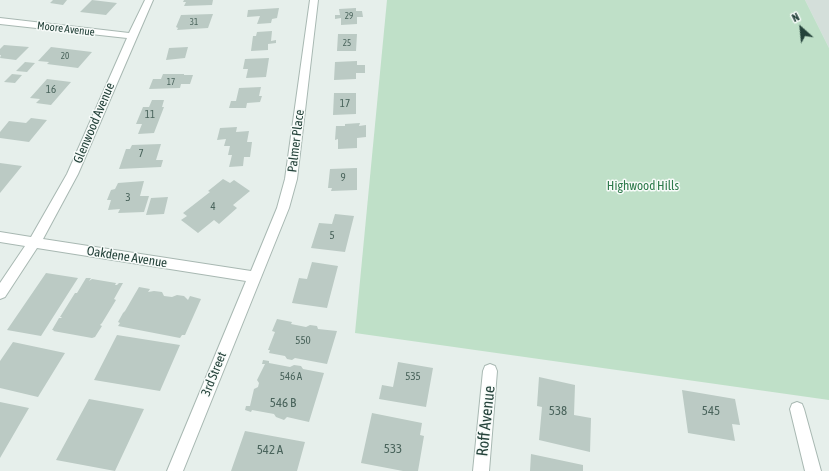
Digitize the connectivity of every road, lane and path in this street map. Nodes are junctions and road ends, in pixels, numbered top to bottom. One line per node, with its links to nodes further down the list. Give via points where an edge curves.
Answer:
1 (149, 0): 4 (street, Glenwood Avenue)
2 (314, 0): 7 (street, Palmer Place, via 291,179 283,208)
3 (0, 21): 4 (street, Moore Avenue)
4 (131, 36): 6 (street, Glenwood Avenue, via 76,165 60,199)
5 (0, 237): 6 (street, Oakdene Avenue)
6 (34, 243): 7 (street, Oakdene Avenue); 8 (street, Glenwood Avenue)
7 (254, 277): 11 (street, 3rd Street)
8 (0, 293)
9 (490, 371): 12 (street, Roff Avenue)
10 (797, 409): 13 (street)
11 (174, 471)
12 (481, 471)
13 (813, 471)

